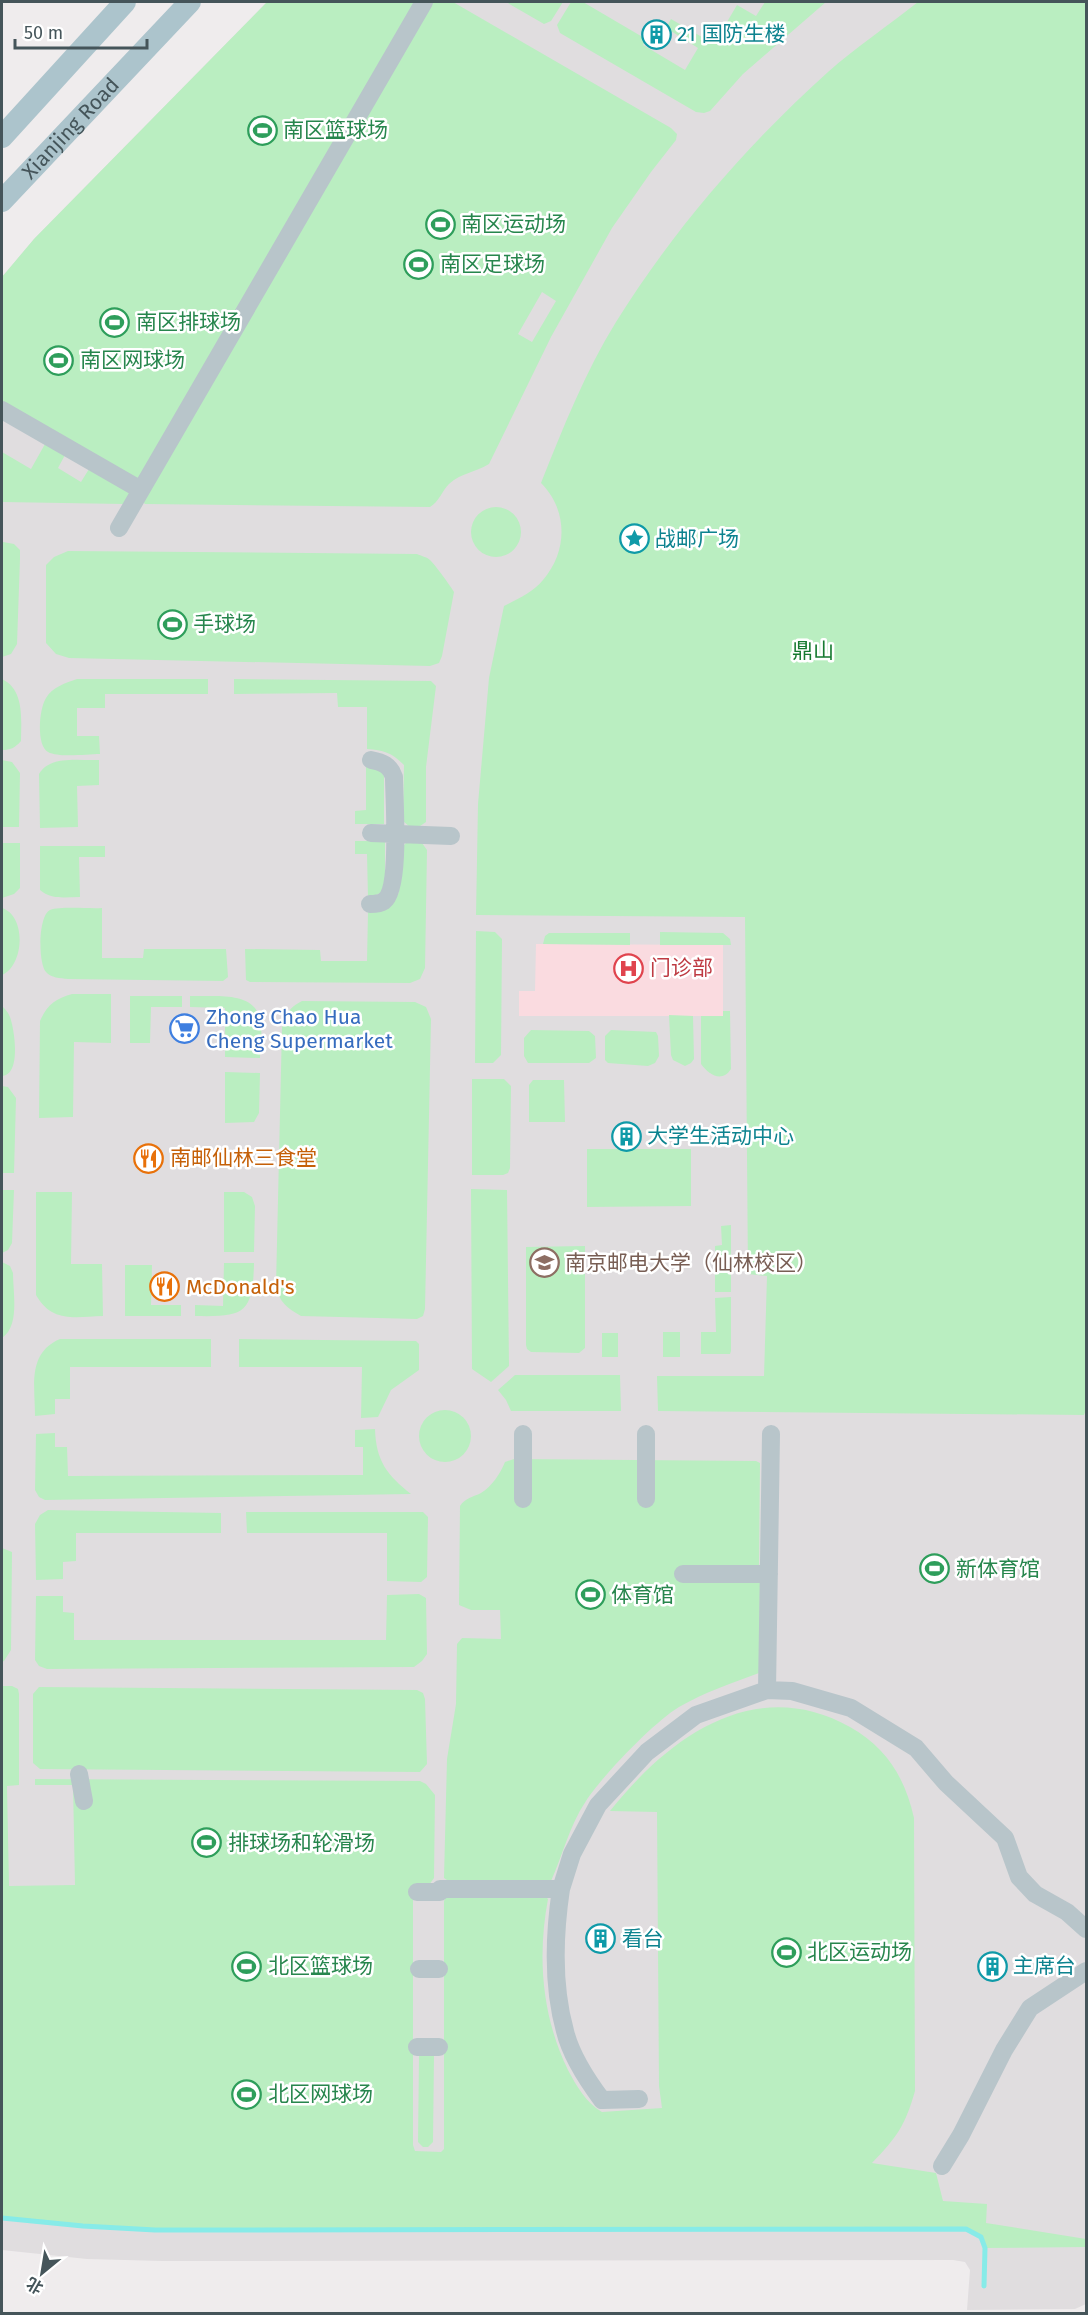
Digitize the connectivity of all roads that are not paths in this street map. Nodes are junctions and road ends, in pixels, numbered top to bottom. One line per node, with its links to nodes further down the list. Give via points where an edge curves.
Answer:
1 (125, 2): 4 (main road, Xianjing Road)
2 (190, 2): 5 (main road, Xianjing Road)
3 (424, 2): 7 (street)
4 (2, 137)
5 (2, 201)
6 (2, 410): 7 (street)
7 (141, 490): 8 (street)
8 (119, 528)
9 (371, 760): 11 (street, via 382,762 394,777)
10 (370, 833): 11 (street)
11 (396, 834): 12 (street); 13 (street, via 391,892 383,902)
12 (451, 836)
13 (370, 904)
14 (523, 1434): 17 (street)
15 (646, 1434): 18 (street)
16 (771, 1434): 20 (street)
17 (523, 1499)
18 (646, 1499)
19 (683, 1574): 20 (street)
20 (769, 1575): 21 (street)
21 (767, 1690): 24 (street, via 696,1715 647,1752 598,1805 572,1854); 26 (street, via 792,1690 851,1708 916,1748 946,1783 1005,1838 1027,1886)
22 (79, 1774): 23 (street)
23 (84, 1801)
24 (561, 1889): 25 (street); 32 (street, via 555,1946 556,1982 565,2033 585,2077 602,2100)
25 (417, 1892)
26 (1086, 1929)
27 (419, 1969): 28 (street)
28 (439, 1969)
29 (1086, 1971): 33 (street, via 1030,2008)
30 (417, 2047): 31 (street)
31 (439, 2047)
32 (639, 2099)
33 (942, 2166)

